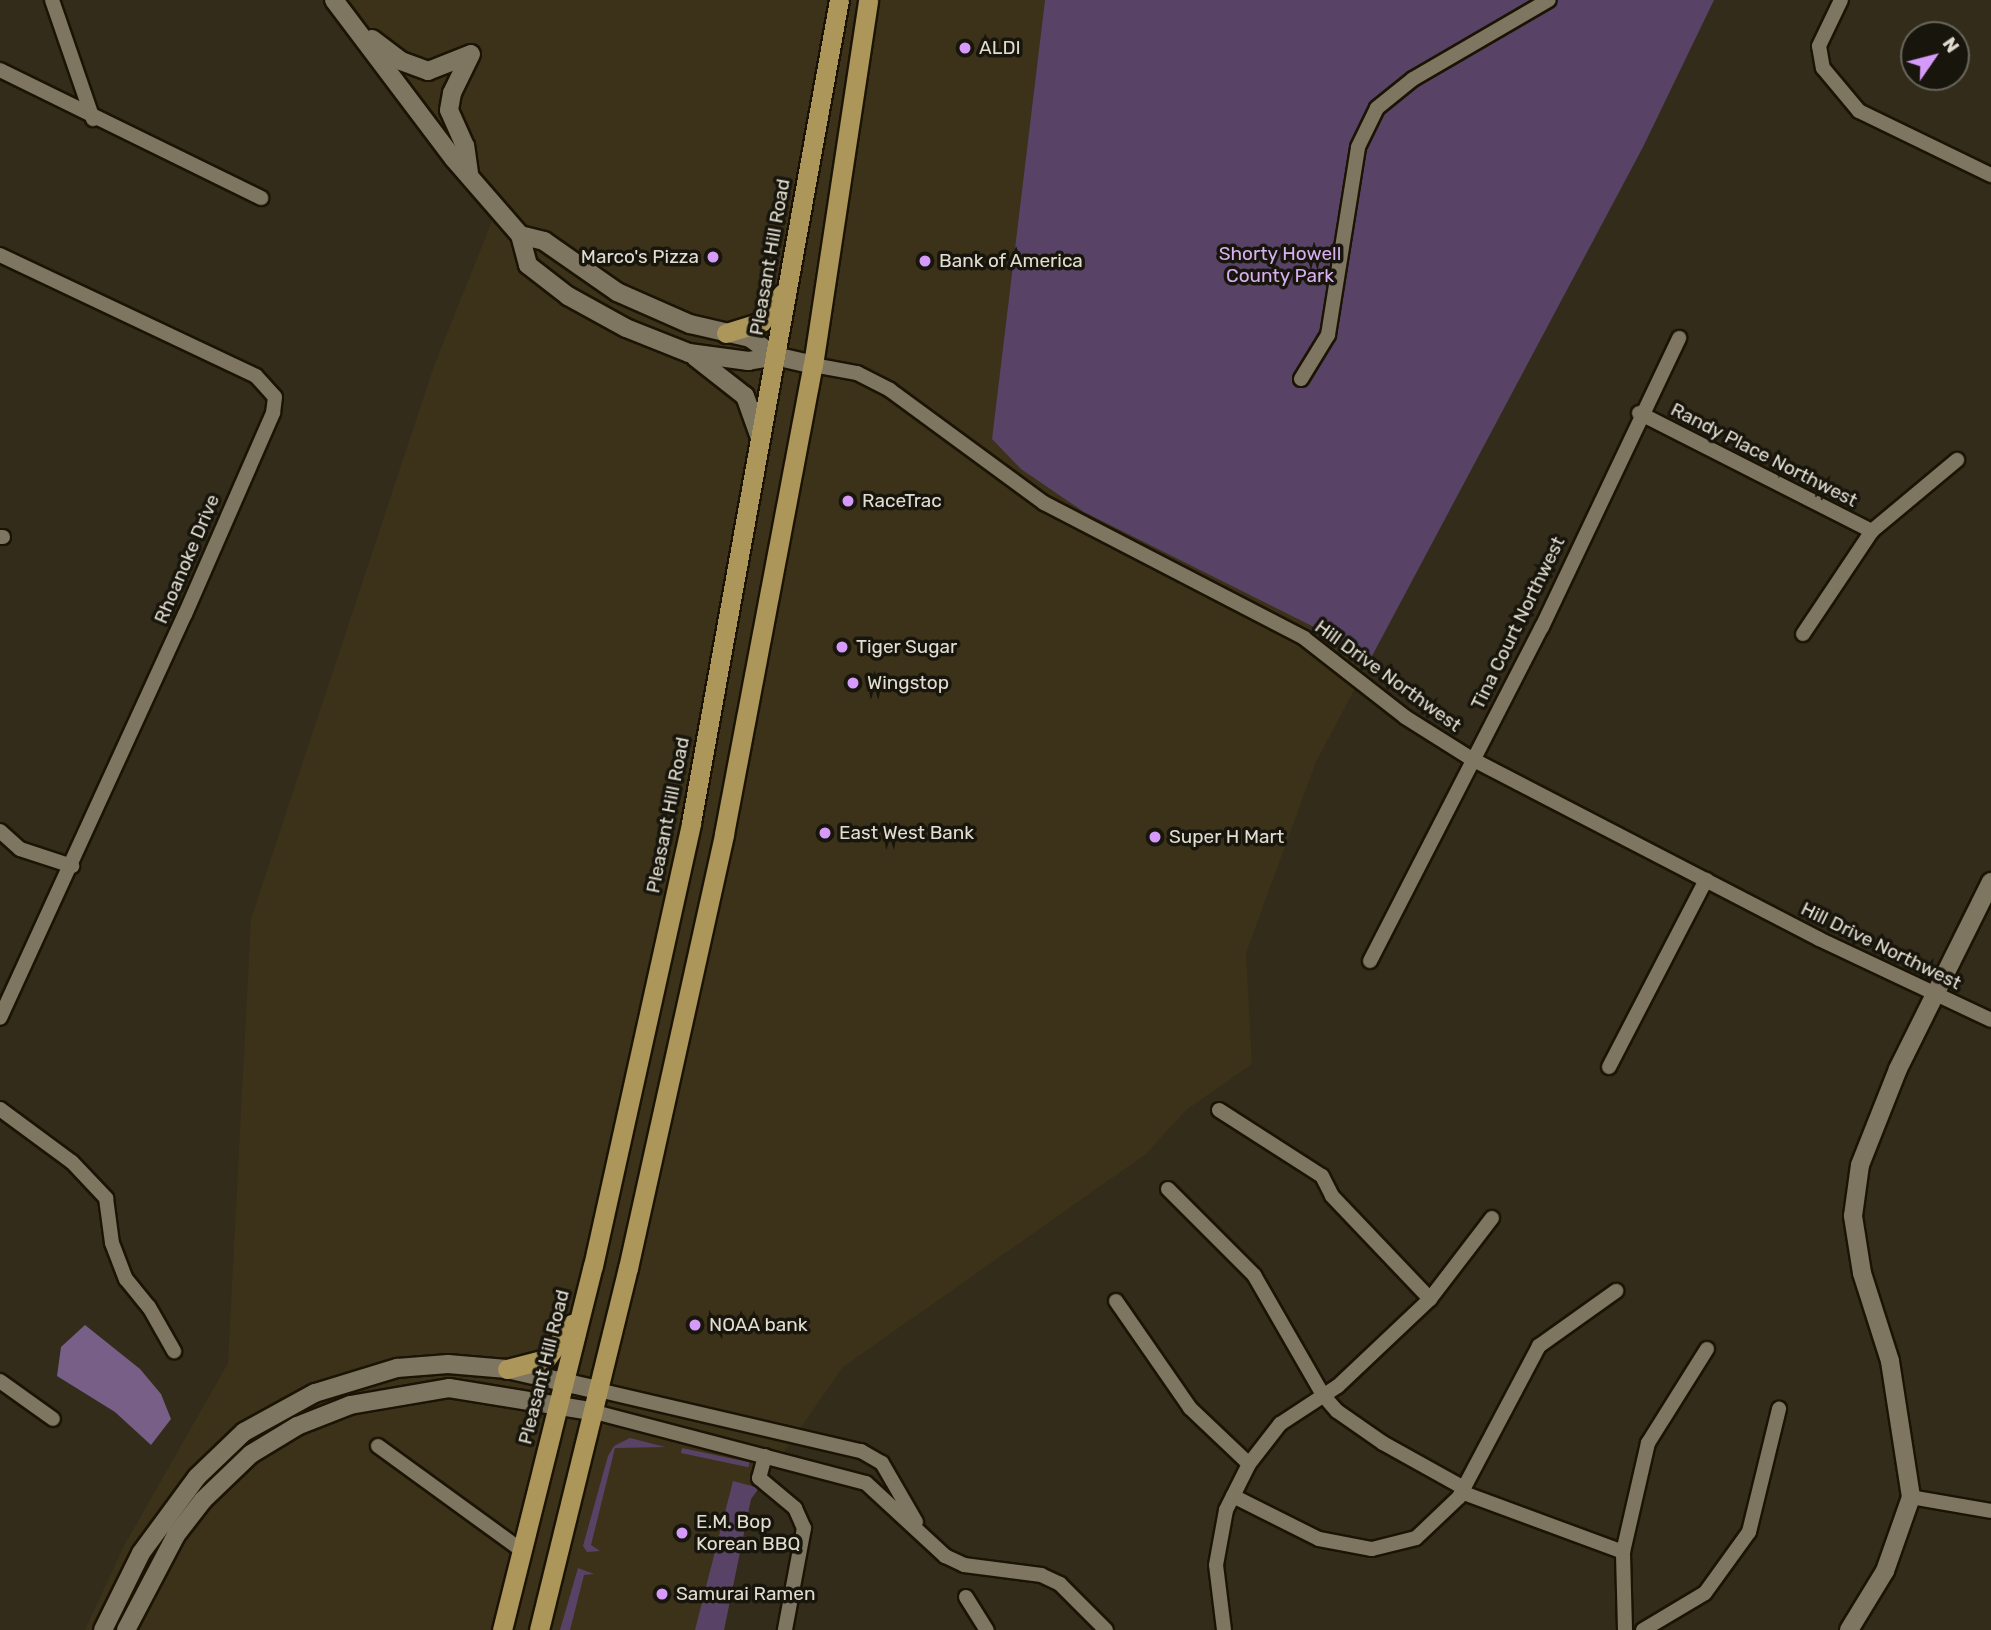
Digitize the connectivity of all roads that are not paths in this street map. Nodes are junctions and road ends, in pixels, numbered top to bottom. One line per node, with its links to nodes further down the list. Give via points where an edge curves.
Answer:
1 (52, 0): 9 (street)
2 (334, 0): 7 (street)
3 (839, 0): 15 (highway, Pleasant Hill Road)
4 (868, 0): 20 (highway)
5 (1549, 0): 21 (street, via 1413,79 1377,108 1358,147 1328,335)
6 (1841, 0): 11 (street, via 1819,46 1823,68 1859,111)
7 (359, 30): 10 (street); 10 (street, via 401,61 428,71 471,54 449,110 465,146)
8 (0, 70): 9 (street)
9 (93, 119): 12 (street)
10 (468, 173): 13 (street)
11 (1991, 175)
12 (261, 198)
13 (520, 235): 16 (street, via 544,241 617,292 690,324); 18 (street, via 528,265 568,296 626,328)
14 (0, 255): 29 (street, Rhoanoke Drive, via 256,376 275,397 273,413)
15 (788, 286): 16 (highway, via 761,322); 19 (highway, Pleasant Hill Road)
16 (726, 333): 19 (street, via 750,338)
17 (1679, 338): 22 (street, Tina Court Northwest)
18 (689, 353): 19 (street, via 748,361); 23 (street, via 722,374 746,397)
19 (775, 356): 20 (street); 23 (highway, Pleasant Hill Road)
20 (814, 365): 27 (street, Hill Drive Northwest, via 857,373 890,390 1044,503 1304,638 1405,717); 50 (highway, via 724,834)
21 (1301, 379)
22 (1639, 413): 25 (street, Randy Place Northwest); 27 (street, Tina Court Northwest, via 1542,627)
23 (760, 440): 44 (highway, Pleasant Hill Road, via 691,823)
24 (1957, 460): 25 (street)
25 (1872, 531): 26 (street)
26 (1803, 635)
27 (1470, 758): 30 (street, Hill Drive Northwest); 32 (street, Tina Court Northwest)
28 (0, 831): 29 (street, via 20,849)
29 (72, 866): 34 (street, Rhoanoke Drive)
30 (1706, 880): 33 (street, Hill Drive Northwest); 36 (street)
31 (1991, 882): 33 (street)
32 (1370, 961)
33 (1934, 992): 35 (street, Hill Drive Northwest); 61 (street, via 1860,1165 1853,1216 1862,1273 1890,1361)
34 (0, 1018)
35 (1991, 1020)
36 (1609, 1068)
37 (0, 1108): 46 (street, via 72,1163 106,1198 112,1243 126,1279 149,1307)
38 (1219, 1110): 42 (street, via 1322,1176 1332,1196)
39 (1168, 1189): 51 (street, via 1254,1275)
40 (1492, 1218): 42 (street)
41 (1616, 1291): 59 (street, via 1539,1346)
42 (1430, 1299): 51 (street, via 1339,1386)
43 (1116, 1301): 58 (street, via 1190,1408)
44 (583, 1306): 47 (highway, via 546,1359); 49 (highway, Pleasant Hill Road)
45 (1707, 1349): 65 (street, via 1648,1443)
46 (174, 1351)
47 (507, 1369): 49 (street); 67 (street, via 448,1364 397,1368 315,1393 244,1432 166,1515 141,1553)
48 (0, 1381): 55 (street)
49 (563, 1383): 50 (street); 52 (highway, Pleasant Hill Road)
50 (598, 1390): 54 (highway); 63 (street, via 861,1451 882,1463)
51 (1323, 1395): 58 (street, via 1280,1424); 59 (street, via 1337,1411 1383,1443)
52 (558, 1404): 54 (street); 64 (highway, Pleasant Hill Road); 68 (street, via 449,1388 350,1405 297,1426 251,1454 203,1500 176,1535)
53 (1779, 1409): 76 (street, via 1749,1532 1705,1593)
54 (592, 1410): 57 (street); 70 (highway)
55 (53, 1419)
56 (378, 1446): 64 (street)
57 (765, 1456): 63 (street, via 866,1483); 71 (street, via 759,1478 795,1508 804,1528)
58 (1249, 1464): 60 (street)
59 (1463, 1490): 60 (street, via 1416,1538 1372,1549 1319,1539); 65 (street)
60 (1233, 1496): 74 (street, via 1216,1565)
61 (1911, 1497): 62 (street); 77 (street, via 1885,1571)
62 (1991, 1511)
63 (922, 1533): 73 (street, via 945,1556 964,1565 1041,1575 1060,1584)
64 (521, 1550): 69 (highway, Pleasant Hill Road)
65 (1623, 1552): 75 (street)
66 (966, 1597): 72 (street)
67 (103, 1630)
68 (126, 1630)
69 (502, 1630)
70 (539, 1630)
71 (785, 1630)
72 (987, 1630)
73 (1105, 1630)
74 (1224, 1630)
75 (1625, 1630)
76 (1643, 1630)
77 (1849, 1630)

